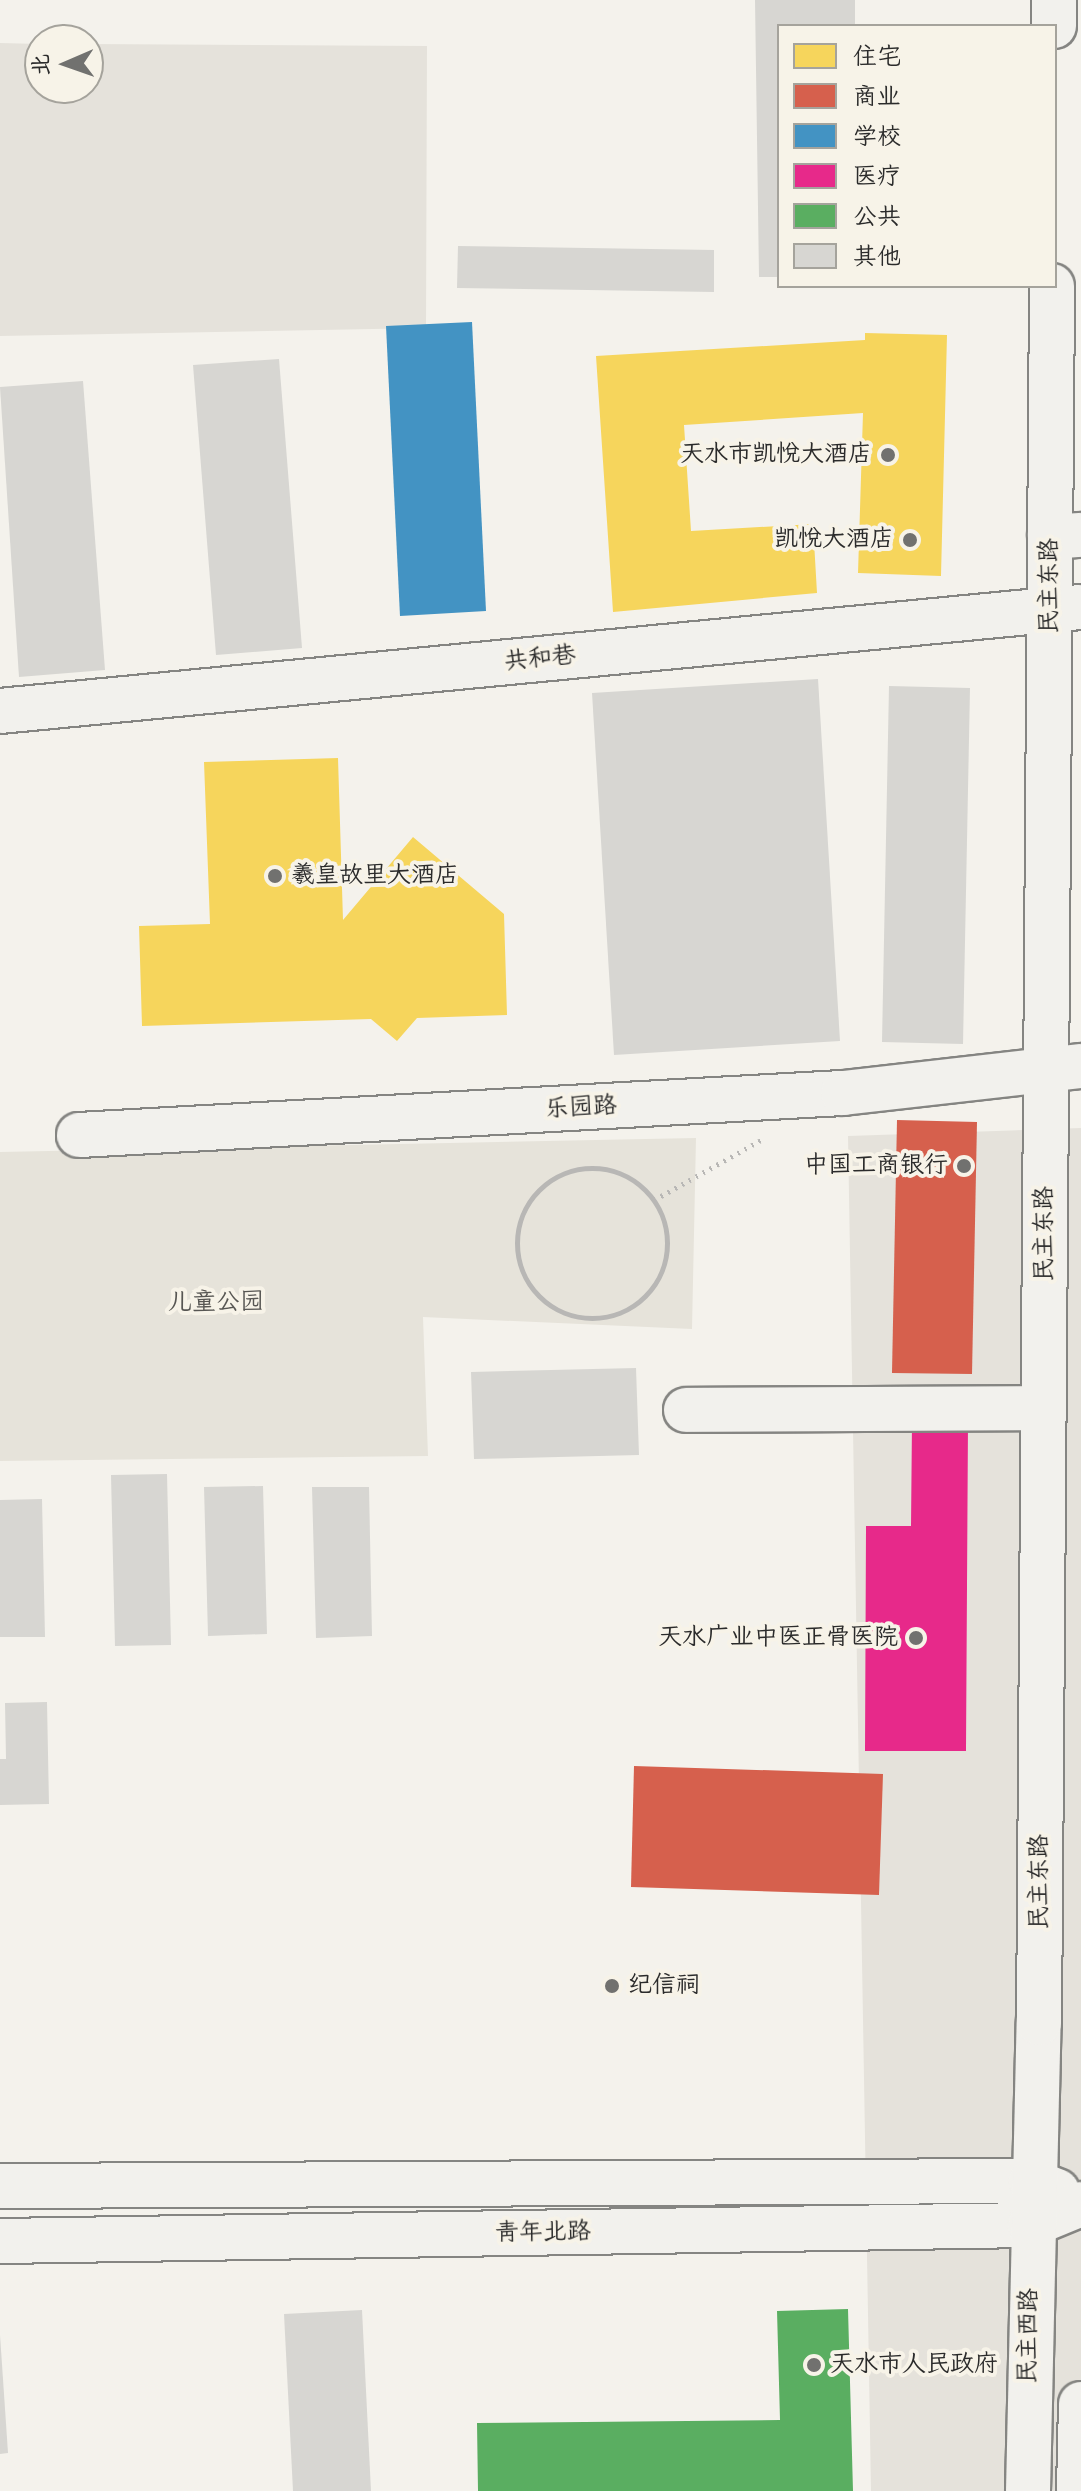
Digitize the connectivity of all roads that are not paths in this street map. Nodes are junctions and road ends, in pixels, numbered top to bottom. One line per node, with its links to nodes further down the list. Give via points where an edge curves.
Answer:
1 (1054, 0): 2 (main road)
2 (1054, 24)
3 (1052, 288): 4 (main road, 民主东路)
4 (1066, 536): 5 (main road, 民主东路)
5 (1065, 608): 6 (main road, 共和巷); 7 (main road, 民主东路)
6 (0, 711)
7 (1063, 1066): 8 (main road, 乐园路, via 843,1093); 9 (main road, 民主东路)
8 (79, 1135)
9 (1044, 1408): 10 (main road); 11 (main road, 民主东路, via 1039,2023)
10 (686, 1410)
11 (1031, 2181): 12 (main road, 青年北路); 13 (main road, 青年北路); 14 (main road, 民主西路)
12 (0, 2186)
13 (1081, 2203): 14 (main road, 青年北路)
14 (1030, 2225): 15 (main road, 青年北路); 17 (main road, 民主西路)
15 (0, 2241)
16 (1081, 2404): 18 (main road)
17 (1028, 2491)
18 (1079, 2491)

